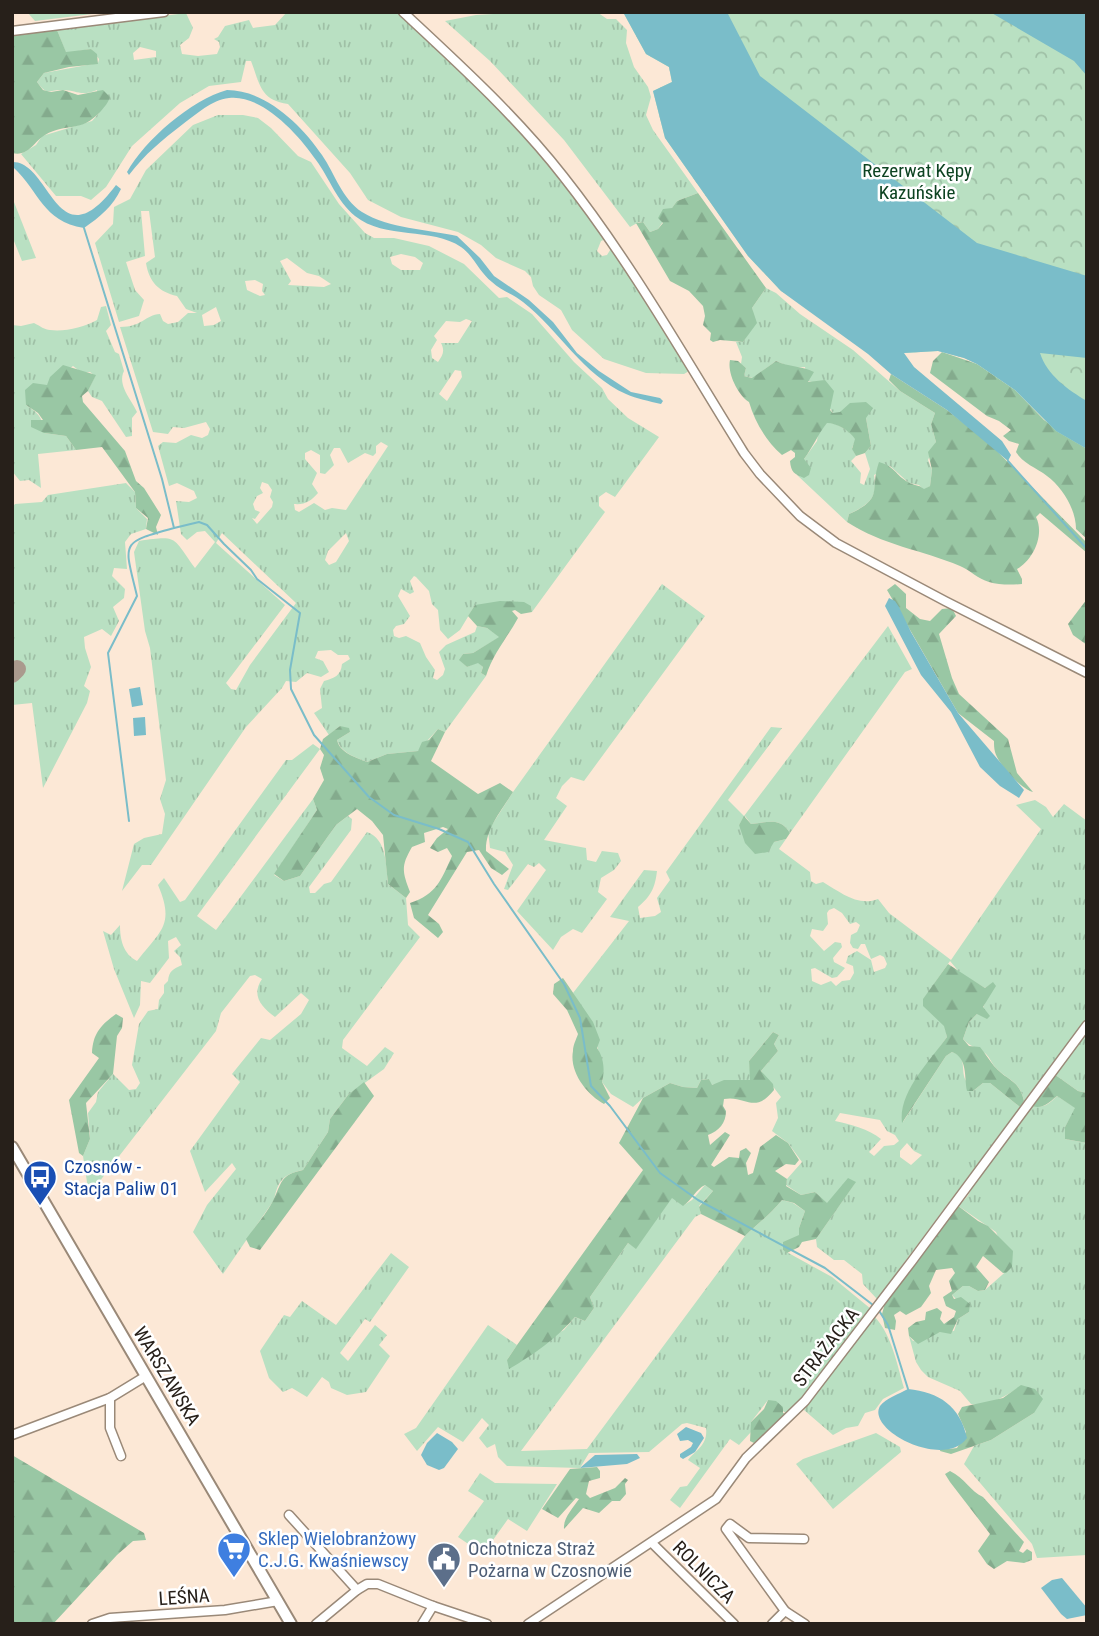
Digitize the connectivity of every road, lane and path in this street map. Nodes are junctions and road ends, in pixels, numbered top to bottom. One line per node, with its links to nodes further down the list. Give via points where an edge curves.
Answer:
1 (164, 12): 3 (street)
2 (403, 12): 4 (street, via 487,90 562,174 602,227 744,453 800,516 856,555)
3 (12, 31)
4 (1087, 673)
5 (1087, 1025): 13 (street, STRAŻACKA, via 805,1401 746,1458 716,1499)
6 (12, 1147): 7 (street, WARSZAWSKA)
7 (146, 1376): 8 (street); 15 (street, WARSZAWSKA)
8 (110, 1398): 9 (street); 10 (street, via 110,1428)
9 (12, 1435)
10 (121, 1456)
11 (289, 1515): 14 (street)
12 (804, 1539): 17 (street, via 749,1538 730,1524 726,1529)
13 (652, 1542): 23 (street, STRAŻACKA); 24 (street, ROLNICZA)
14 (357, 1590): 16 (street, via 378,1584); 20 (street)
15 (278, 1601): 18 (street, LEŚNA, via 225,1610 110,1618); 19 (street, WARSZAWSKA)
16 (433, 1606): 21 (street); 22 (street)
17 (785, 1611): 25 (street); 26 (street)
18 (92, 1624)
19 (291, 1624)
20 (316, 1624)
21 (422, 1624)
22 (487, 1624)
23 (528, 1624)
24 (734, 1624)
25 (772, 1624)
26 (805, 1624)

